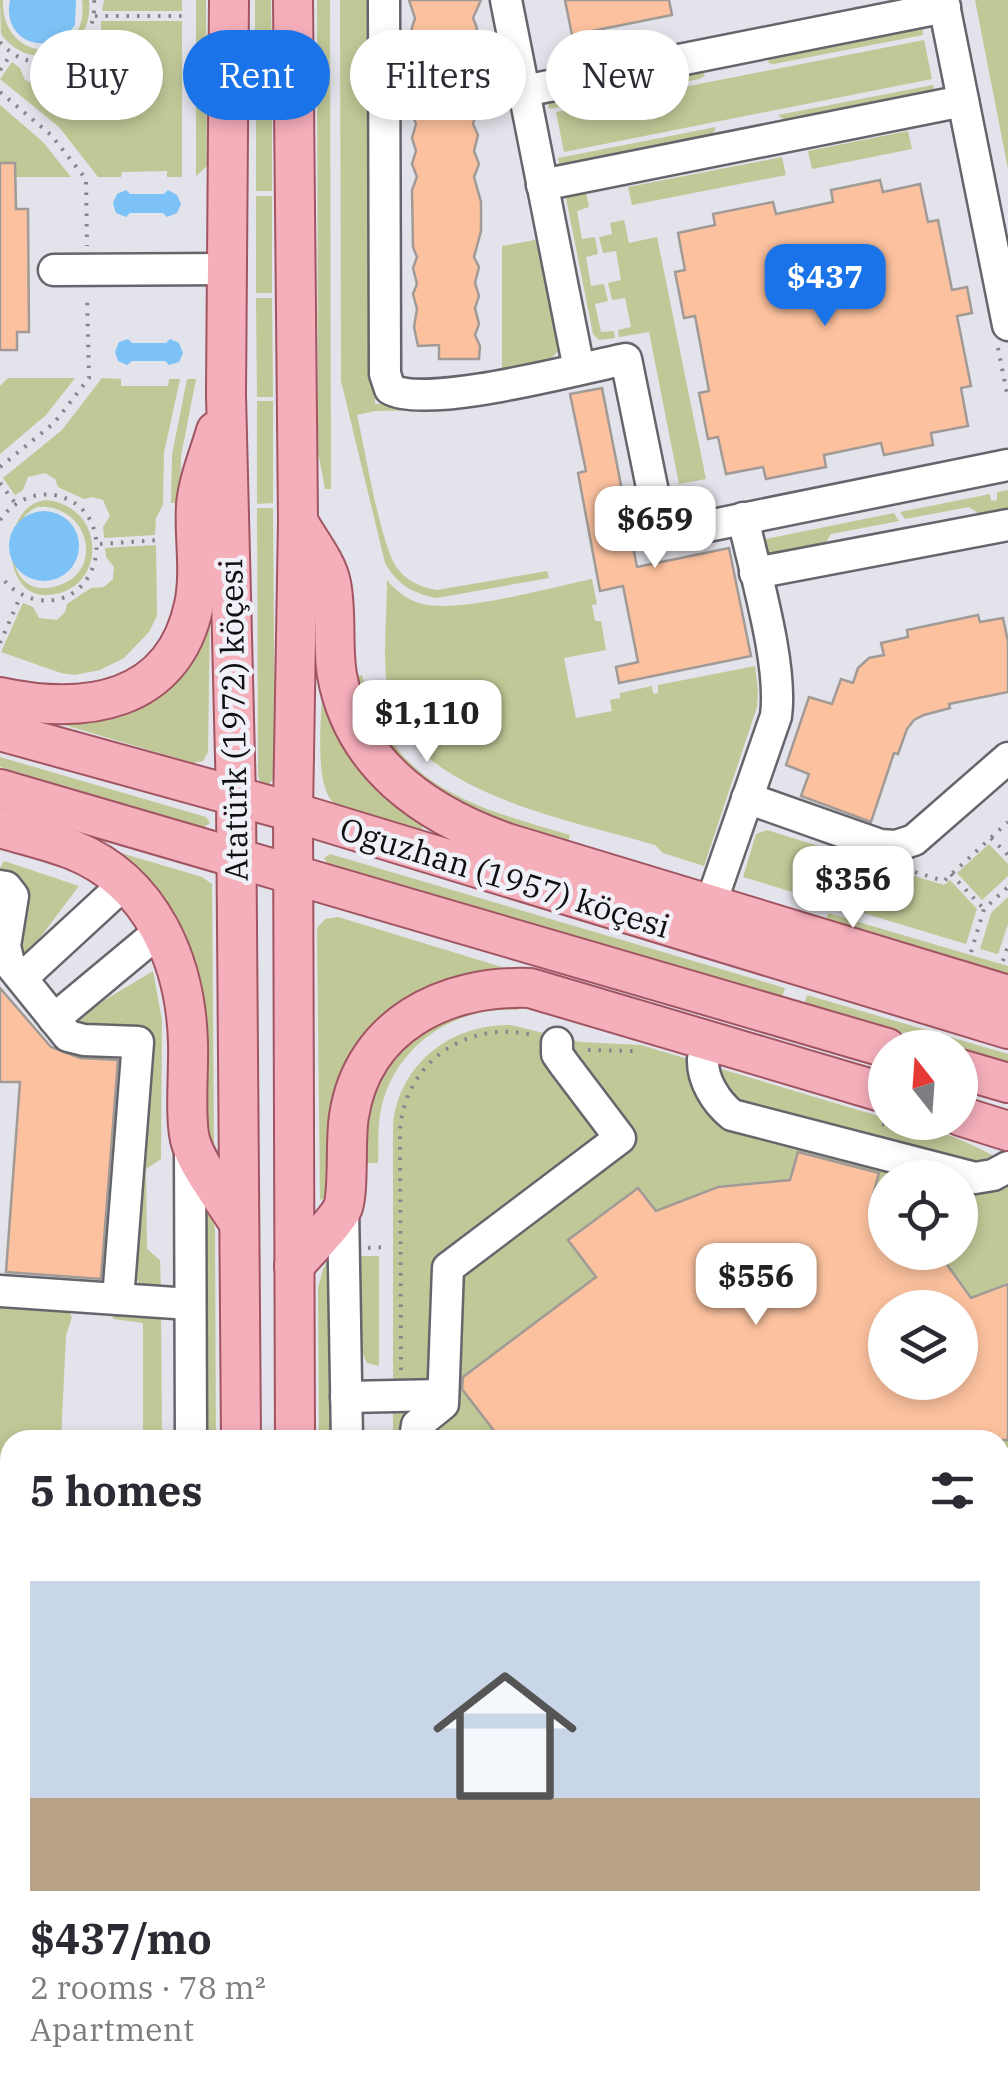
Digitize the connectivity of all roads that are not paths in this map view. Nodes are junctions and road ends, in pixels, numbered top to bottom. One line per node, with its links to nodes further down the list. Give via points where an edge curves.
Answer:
1 (228, 0): 11 (main road, Atatürk (1972) köçesi)
2 (294, 0): 18 (main road, Atatürk (1972) köçesi)
3 (384, 0): 14 (street, via 386,382 406,394 452,394)
4 (506, 0): 6 (street)
5 (944, 4): 7 (street); 8 (street)
6 (512, 30)
7 (526, 91)
8 (963, 100): 10 (street); 13 (street)
9 (526, 101): 10 (street)
10 (542, 185): 14 (street)
11 (227, 269): 12 (street); 15 (main road, Atatürk (1972) köçesi)
12 (54, 270)
13 (1008, 325)
14 (579, 368): 17 (street, via 626,359 656,508 668,524 693,528)
15 (226, 395): 21 (main road, via 196,501 195,600 179,647 140,685 104,700 55,706); 25 (main road, Atatürk (1972) köçesi)
16 (1008, 465): 17 (street)
17 (744, 518): 20 (street)
18 (298, 520): 27 (main road, Atatürk (1972) köçesi); 30 (main road, via 331,580 337,673 346,704 381,766 411,796 457,824)
19 (1008, 525): 20 (street)
20 (755, 574): 26 (street, via 778,702)
21 (0, 696)
22 (0, 730): 25 (main road, Oguzhan (1957) köçesi)
23 (1008, 758): 26 (street, via 914,840 896,846)
24 (0, 789): 29 (main road, Oguzhan (1957) köçesi)
25 (236, 798): 27 (main road, Oguzhan (1957) köçesi); 29 (main road, Atatürk (1972) köçesi)
26 (747, 798): 34 (street)
27 (293, 812): 31 (main road, Atatürk (1972) köçesi); 35 (main road, Oguzhan (1957) köçesi)
28 (0, 828): 32 (main road, via 75,851)
29 (236, 857): 31 (main road, Oguzhan (1957) köçesi); 56 (main road, Atatürk (1972) köçesi)
30 (595, 870): 34 (main road); 35 (main road)
31 (294, 874): 41 (main road, Oguzhan (1957) köçesi); 57 (main road, Atatürk (1972) köçesi)
32 (124, 884): 36 (main road); 39 (street)
33 (0, 886): 39 (street, via 13,896 6,954)
34 (711, 903): 37 (main road)
35 (656, 923): 38 (main road, Oguzhan (1957) köçesi)
36 (161, 930): 43 (street); 53 (main road, via 181,975 188,1022)
37 (904, 961): 38 (main road); 40 (main road)
38 (803, 967): 44 (main road, Oguzhan (1957) köçesi)
39 (22, 978): 43 (street)
40 (1006, 978)
41 (738, 1004): 42 (main road); 45 (main road, Oguzhan (1957) köçesi)
42 (625, 1014): 50 (main road); 55 (main road, via 530,988 457,995 420,1012 383,1043 354,1093)
43 (54, 1019): 59 (street, via 75,1040 138,1042)
44 (1008, 1029)
45 (868, 1042)
46 (557, 1043): 61 (street, via 564,1064 620,1138 448,1268)
47 (702, 1059): 54 (street, via 704,1076 732,1115 974,1178)
48 (978, 1074): 49 (main road)
49 (1008, 1083)
50 (868, 1088)
51 (978, 1122): 52 (main road)
52 (1008, 1132)
53 (190, 1142): 56 (main road); 60 (street)
54 (1008, 1166)
55 (342, 1208): 57 (main road); 62 (street)
56 (239, 1224): 64 (main road, Atatürk (1972) köçesi)
57 (294, 1266): 65 (main road, Atatürk (1972) köçesi)
58 (0, 1291): 59 (street)
59 (118, 1299): 60 (street)
60 (190, 1304): 63 (street)
61 (444, 1395): 62 (street); 67 (street)
62 (346, 1398): 66 (street)
63 (191, 1430)
64 (241, 1430)
65 (296, 1430)
66 (347, 1430)
67 (416, 1430)

